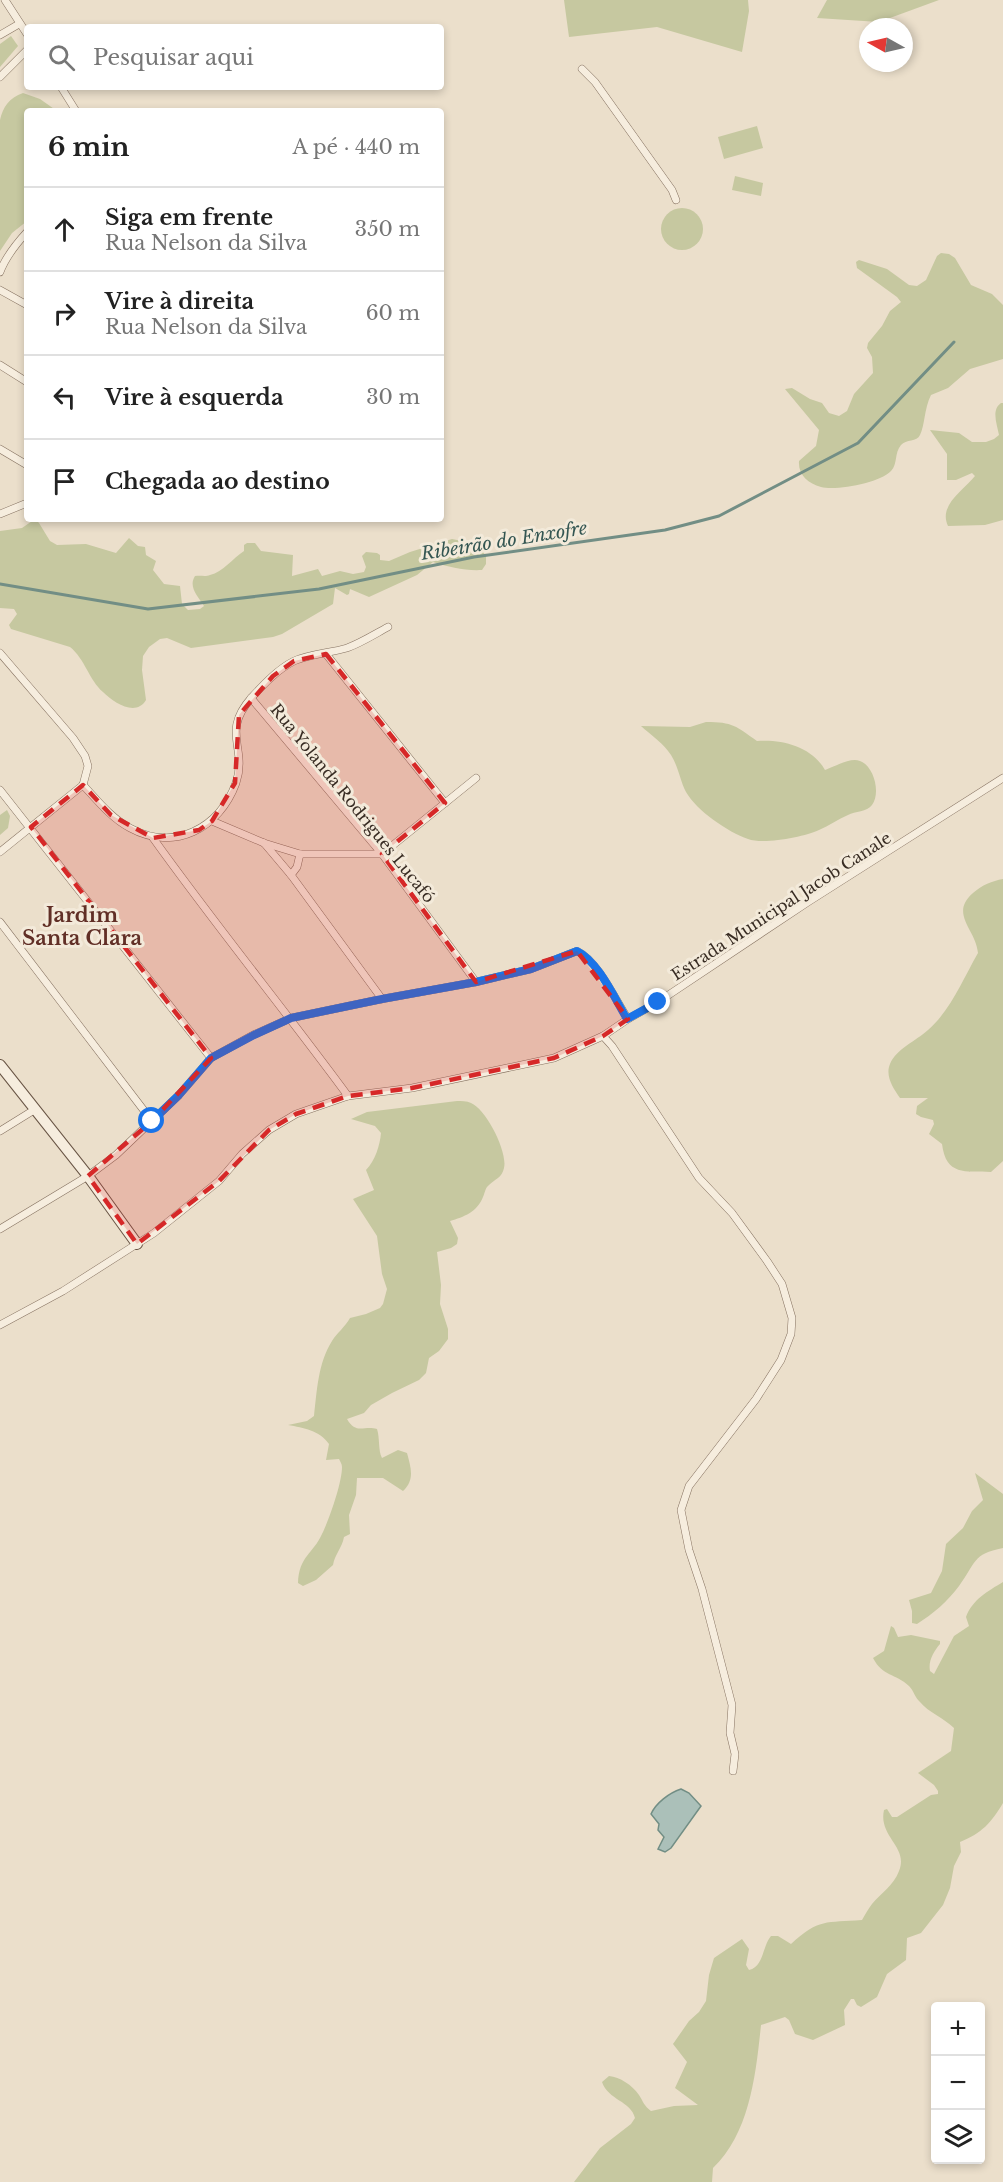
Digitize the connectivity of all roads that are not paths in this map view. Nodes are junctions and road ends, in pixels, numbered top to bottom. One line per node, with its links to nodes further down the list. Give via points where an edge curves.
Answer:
1 (5, 0): 2 (street)
2 (19, 24): 3 (street); 4 (street)
3 (24, 30)
4 (0, 35)
5 (24, 53): 7 (street)
6 (582, 69): 10 (street)
7 (0, 77)
8 (63, 90): 9 (street)
9 (74, 108)
10 (676, 200)
11 (24, 235): 12 (street)
12 (0, 272)
13 (0, 290): 14 (street)
14 (24, 303)
15 (0, 365): 16 (street)
16 (24, 380)
17 (0, 449): 18 (street)
18 (24, 463)
19 (24, 504): 20 (street)
20 (0, 514)
21 (388, 627): 23 (street)
22 (0, 654): 27 (street, via 85,756 88,766)
23 (326, 654): 24 (street, via 294,661); 29 (street)
24 (251, 698): 30 (street, via 234,726 236,783); 36 (street, Rua Yolanda Rodrigues Lucafó)
25 (476, 777): 29 (street)
26 (1003, 778): 42 (street, Estrada Municipal Jacob Canale)
27 (83, 785): 31 (street); 32 (street, via 111,815)
28 (0, 789): 31 (street)
29 (445, 803): 36 (street)
30 (212, 821): 32 (street, via 175,837); 33 (street)
31 (31, 827): 34 (street); 44 (street)
32 (153, 838): 41 (street)
33 (264, 843): 35 (street); 37 (street)
34 (0, 852)
35 (300, 854): 36 (street); 37 (street)
36 (382, 854): 39 (street, Rua Yolanda Rodrigues Lucafó)
37 (291, 875): 40 (street)
38 (0, 922): 48 (street)
39 (476, 982): 40 (street); 42 (street, via 531,969 577,951 593,965)
40 (382, 999): 41 (street)
41 (291, 1018): 44 (street); 46 (street)
42 (627, 1019): 43 (street, Estrada Municipal Jacob Canale)
43 (603, 1036): 46 (street, Estrada Municipal Jacob Canale, via 554,1058 412,1088); 54 (street, via 699,1178 732,1213 767,1261 782,1284 792,1318 781,1360 689,1486 681,1510 732,1705)
44 (211, 1058): 48 (street)
45 (0, 1065): 47 (street)
46 (348, 1096): 52 (street, Estrada Municipal Jacob Canale, via 296,1114 269,1130 219,1181)
47 (34, 1110): 49 (street); 50 (street)
48 (152, 1121): 50 (street)
49 (0, 1131)
50 (88, 1176): 51 (street); 52 (street)
51 (0, 1229)
52 (138, 1244): 53 (street, Estrada Municipal Jacob Canale)
53 (0, 1325)
54 (733, 1771)

